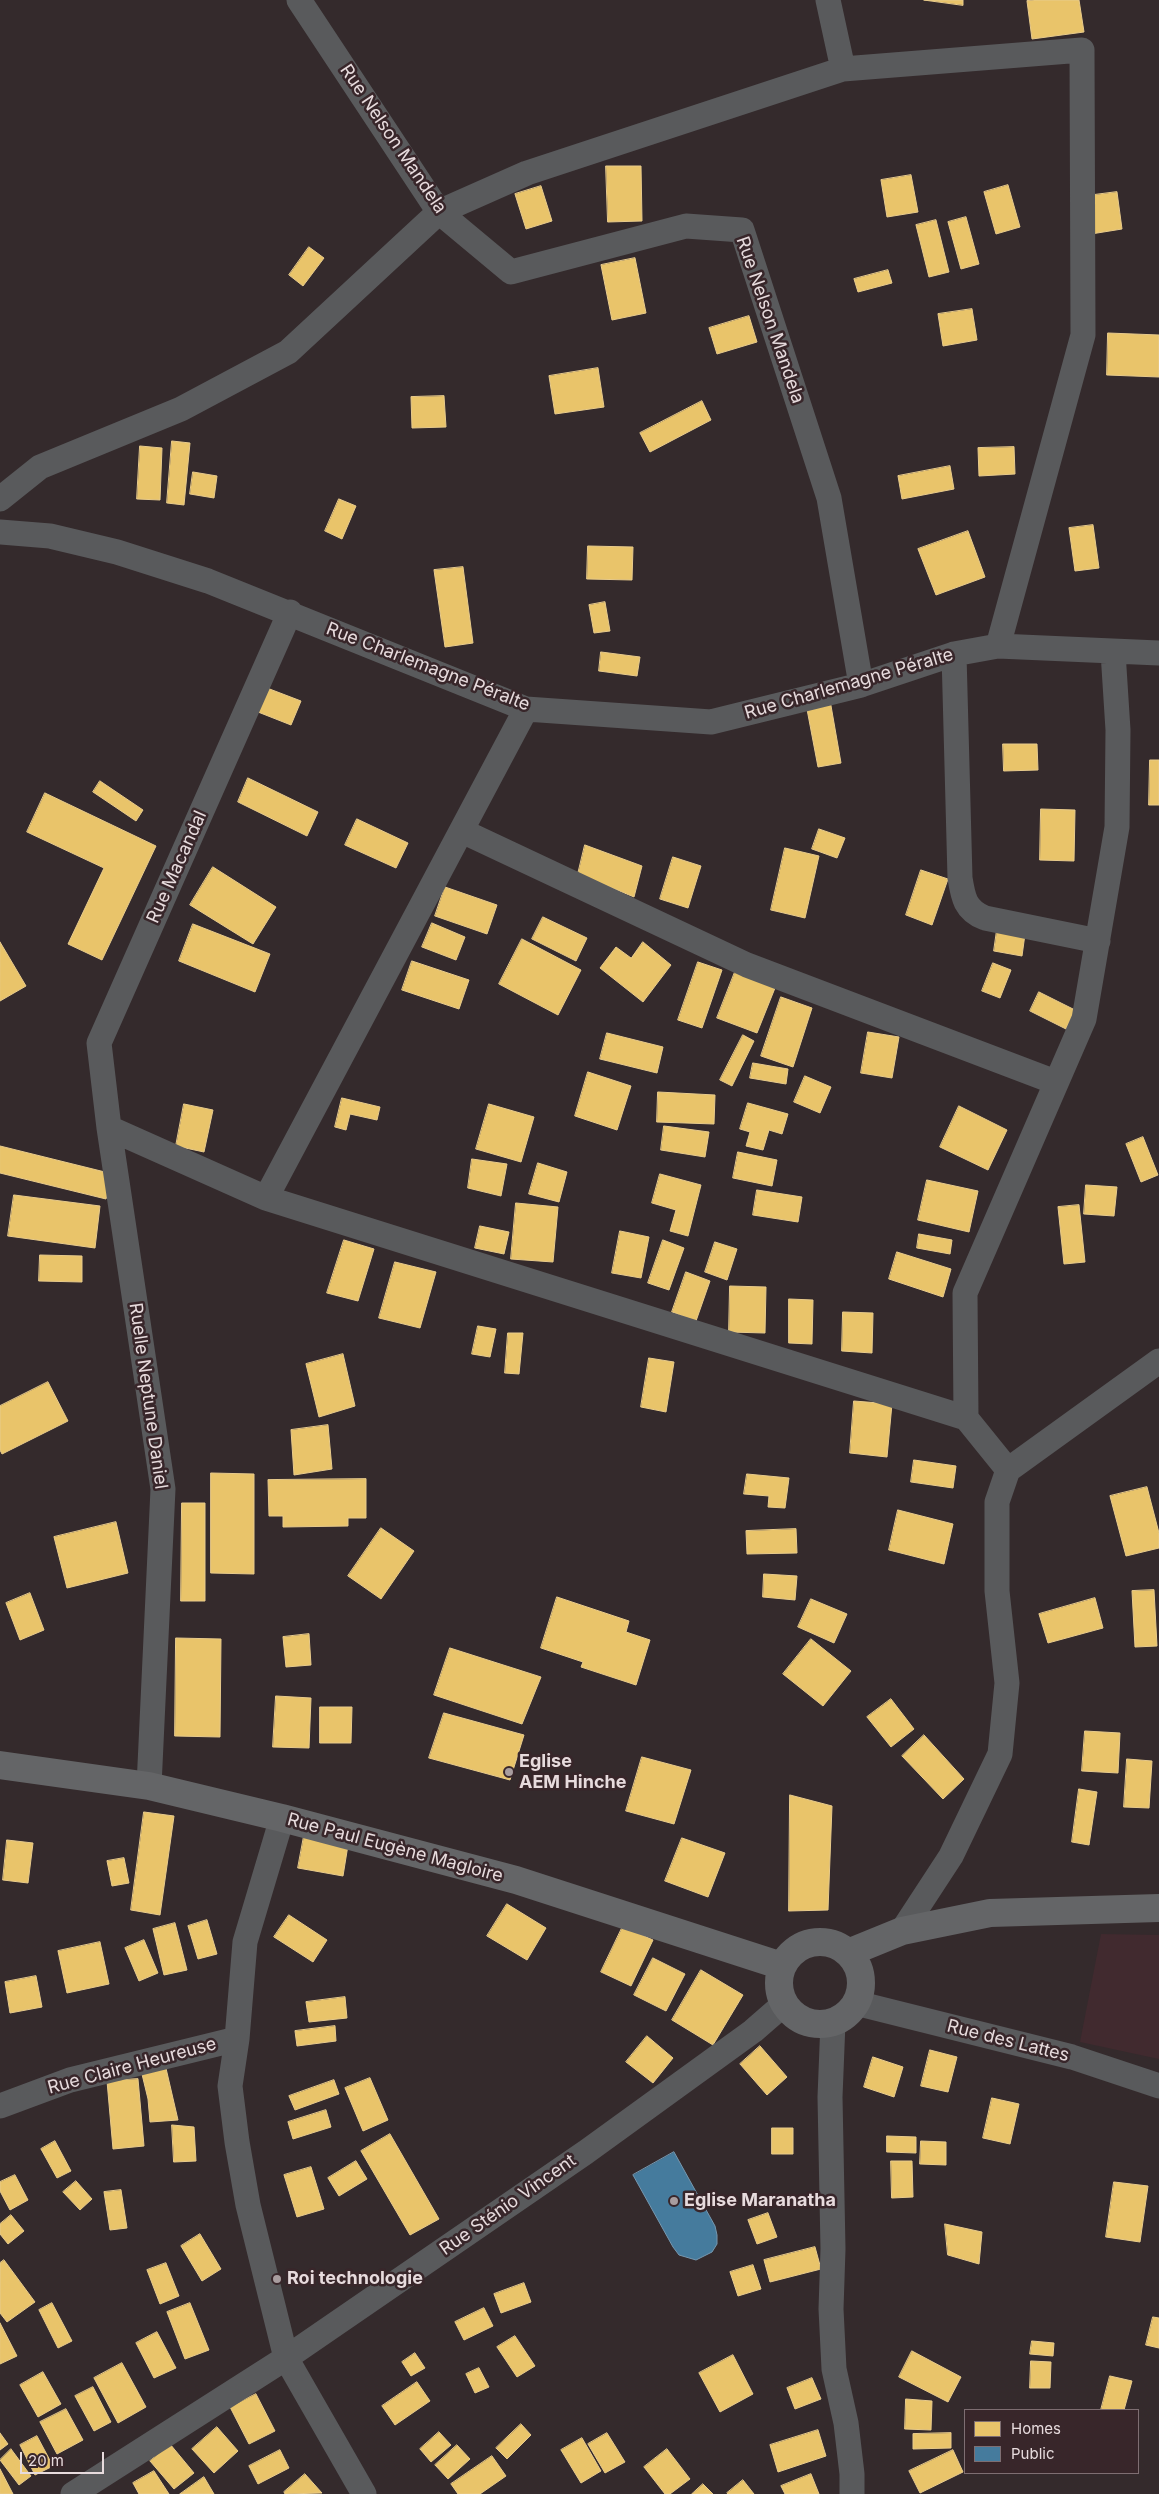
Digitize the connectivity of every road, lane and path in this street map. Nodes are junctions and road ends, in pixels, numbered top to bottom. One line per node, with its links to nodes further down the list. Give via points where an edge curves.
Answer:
1 (299, 0): 4 (street, Rue Nelson Mandela)
2 (828, 0): 3 (street)
3 (842, 69): 4 (street, via 527,173); 8 (street, via 1082,50 1083,335)
4 (439, 212): 5 (street, via 288,352 180,409 40,467); 12 (street, Rue Nelson Mandela, via 511,272 686,226 742,230 829,498)
5 (0, 499)
6 (0, 532): 7 (street, Rue Charlemagne Péralte, via 50,536 117,552)
7 (290, 612): 13 (street, Rue Charlemagne Péralte); 17 (street, Rue Macandal, via 99,1043)
8 (998, 646): 9 (street, Rue Charlemagne Péralte); 11 (street, Rue Charlemagne Péralte)
9 (1113, 652): 10 (street, Rue Charlemagne Péralte); 15 (street, via 1118,730 1117,827)
10 (1159, 653)
11 (954, 654): 12 (street, Rue Charlemagne Péralte); 15 (street, via 960,878 963,898 969,910 985,918)
12 (860, 685): 13 (street, Rue Charlemagne Péralte, via 711,722)
13 (526, 709): 14 (street)
14 (462, 831): 16 (street, via 747,965); 18 (street)
15 (1098, 941): 16 (street, via 1084,1019)
16 (1055, 1082): 20 (street, via 965,1293)
17 (109, 1128): 18 (street); 23 (street, Ruelle Neptune Daniel, via 163,1489)
18 (266, 1198): 20 (street)
19 (1159, 1361): 21 (street)
20 (966, 1418): 21 (street)
21 (1008, 1470): 26 (street, via 997,1502 997,1591 1007,1683 1000,1754 951,1856)
22 (0, 1764): 23 (main road, Rue Paul Eugène Magloire)
23 (149, 1786): 24 (main road, Rue Paul Eugène Magloire)
24 (282, 1818): 28 (main road, Rue Paul Eugène Magloire, via 516,1880); 32 (street, via 245,1942)
25 (1159, 1908): 26 (main road, via 990,1913)
26 (902, 1931): 27 (main road)
27 (848, 1954): 28 (main road, via 835,1945 820,1942 804,1944 791,1953); 29 (main road, via 860,1977)
28 (782, 1966): 30 (main road, via 778,1986)
29 (856, 2003): 31 (main road); 33 (street, Rue des Lattes, via 1072,2057)
30 (784, 2004): 31 (main road, via 806,2021); 35 (street, Rue Sténio Vincent, via 753,2031 586,2152)
31 (833, 2022): 38 (street, via 831,2309 834,2369 846,2423)
32 (237, 2039): 34 (street, Rue Claire Heureuse, via 70,2080); 35 (street, via 230,2086 237,2142 248,2205)
33 (1159, 2086)
34 (0, 2106)
35 (286, 2358): 36 (street, Rue Sténio Vincent); 37 (street)
36 (73, 2494)
37 (364, 2494)
38 (852, 2494)

